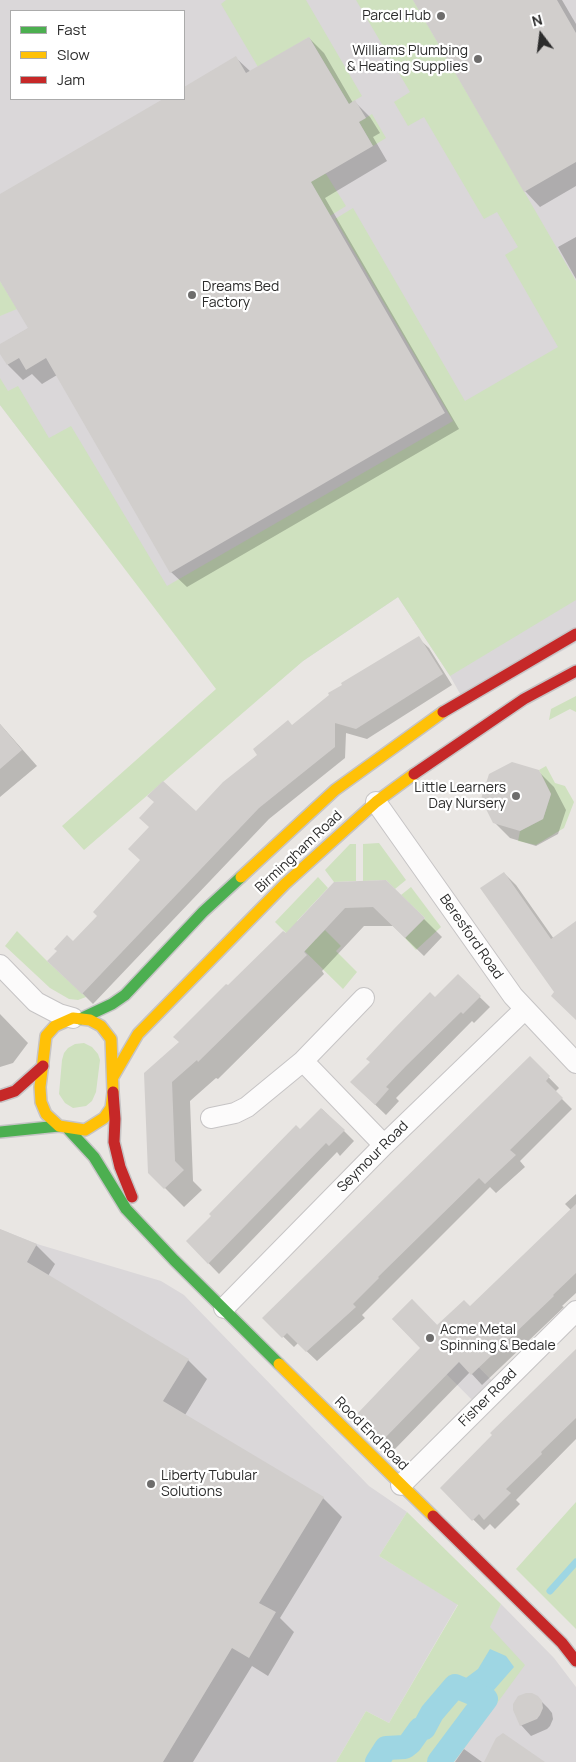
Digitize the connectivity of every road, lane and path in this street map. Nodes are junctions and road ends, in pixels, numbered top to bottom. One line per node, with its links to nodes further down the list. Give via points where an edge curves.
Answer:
1 (576, 634): 8 (main road, Birmingham Road, via 452,706 335,790 203,912 125,995 98,1012)
2 (576, 671): 3 (main road, Birmingham Road, via 524,699)
3 (376, 802): 7 (street, Beresford Road, via 512,996); 13 (main road, Birmingham Road, via 284,884 138,1034)
4 (0, 965): 6 (street)
5 (364, 998): 10 (street)
6 (36, 1002): 8 (street, via 59,1014); 9 (street)
7 (525, 1009): 11 (street, Beresford Road); 19 (street, Seymour Road)
8 (76, 1018): 9 (main road, Birmingham Road, via 55,1026); 13 (main road, via 101,1026 111,1039)
9 (45, 1040): 12 (main road)
10 (303, 1061): 16 (street, via 247,1107); 19 (street)
11 (576, 1063)
12 (43, 1066): 15 (main road, via 15,1091); 17 (main road, via 41,1102 46,1114)
13 (113, 1077): 14 (main road)
14 (113, 1092): 17 (main road, via 111,1108 97,1124 85,1130); 20 (main road, Rood End Road, via 114,1142 120,1167)
15 (0, 1096)
16 (211, 1118)
17 (64, 1128): 18 (main road); 20 (main road, Rood End Road, via 94,1157 126,1209)
18 (0, 1132)
19 (384, 1145): 21 (street, Seymour Road)
20 (146, 1228): 21 (main road, Rood End Road)
21 (224, 1308): 23 (main road, Rood End Road)
22 (576, 1311): 23 (street, Fisher Road)
23 (400, 1485): 24 (main road, Rood End Road)
24 (576, 1660)

